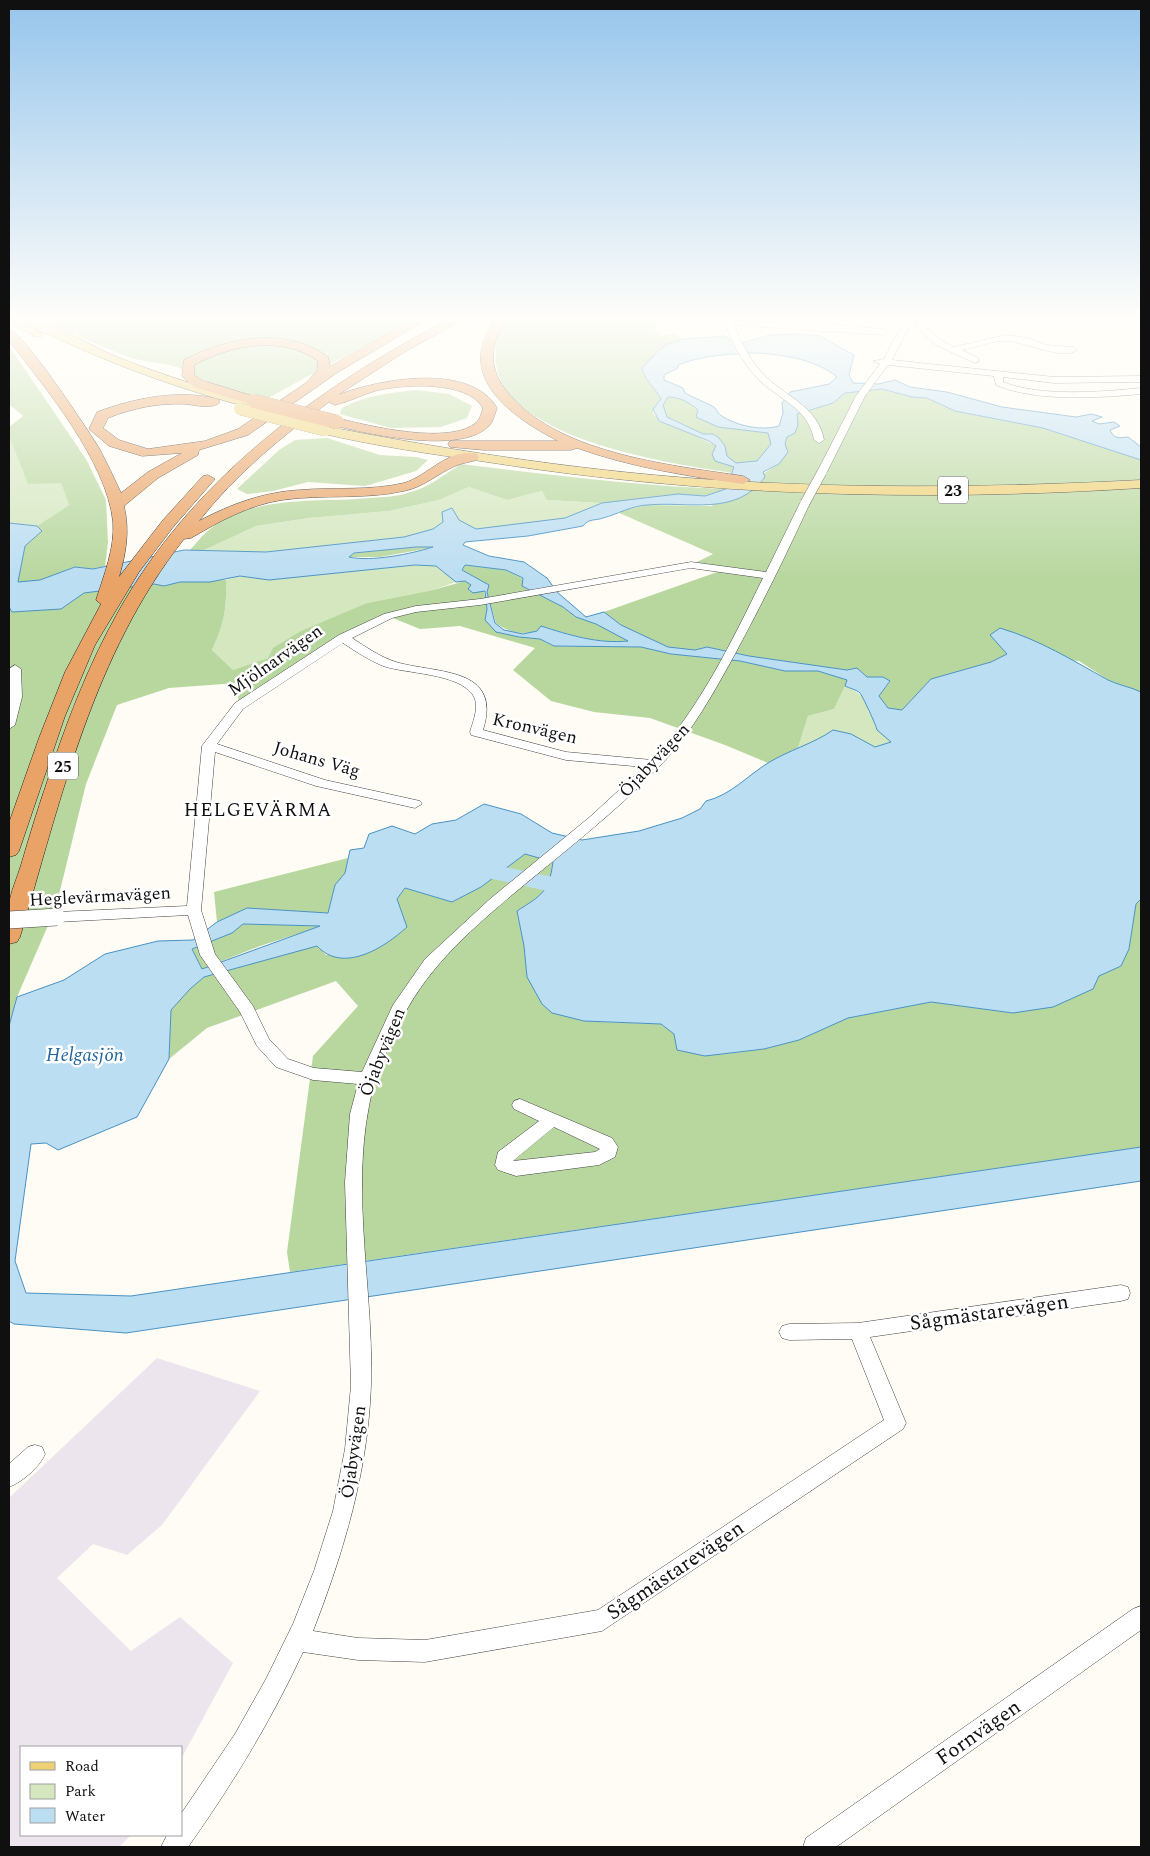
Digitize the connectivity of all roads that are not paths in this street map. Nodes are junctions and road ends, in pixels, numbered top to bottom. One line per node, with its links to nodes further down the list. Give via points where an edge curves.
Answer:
1 (62, 406): 27 (highway, via 105,471)
2 (125, 406): 17 (highway, via 102,415 96,429 114,443 147,453)
3 (258, 406): 13 (highway, bridge)
4 (259, 406): 13 (main road, bridge)
5 (281, 406): 17 (highway, via 244,432)
6 (296, 406): 20 (highway)
7 (316, 406): 14 (highway)
8 (328, 406): 14 (highway, 25)
9 (488, 406): 15 (highway, 25, via 488,419 468,432 436,437)
10 (513, 406): 18 (highway, via 540,425)
11 (799, 406): 16 (street, via 810,413)
12 (856, 406): 29 (street, Öjabyvägen, bridge)
13 (332, 425): 15 (highway); 19 (main road, 23)
14 (286, 427): 28 (highway, 25, via 232,474)
15 (395, 435): 18 (highway, via 464,446 536,443); 22 (main road, 23, via 554,461)
16 (819, 440)
17 (207, 445): 27 (highway, via 153,473)
18 (603, 453): 22 (highway)
19 (472, 457): 22 (main road, 23, via 605,474); 28 (highway, via 452,462 428,478 404,487 368,492 281,495 246,503 214,517)
20 (230, 458)
21 (215, 472): 30 (highway, via 180,508)
22 (720, 479): 23 (highway); 25 (main road, 23)
23 (743, 480): 25 (main road, 23)
24 (1141, 480): 25 (main road, 23, via 1019,486)
25 (767, 484): 26 (main road, 23, via 920,491)
26 (1141, 484)
27 (118, 504): 30 (highway, via 120,536)
28 (168, 548): 40 (highway, 25, via 133,600 97,672 76,726)
29 (771, 576): 31 (street, Mjölnarvägen, via 691,565 398,613); 35 (street, Öjabyvägen, via 697,714)
30 (109, 599): 37 (highway, 25, via 74,671)
31 (343, 638): 34 (street, Mjölnarvägen, via 239,706); 35 (street, Kronvägen, via 392,665 463,681 478,692 483,708 476,732 566,756)
32 (15, 669): 33 (street, via 18,685 15,711)
33 (9, 725)
34 (209, 746): 36 (street, Johans Väg, via 321,783); 38 (street)
35 (656, 764): 41 (street, Öjabyvägen, via 469,924 415,982)
36 (415, 804)
37 (9, 851)
38 (194, 910): 39 (street, Heglevärmavägen, bridge); 41 (street, via 209,954 263,1042 282,1063 313,1074)
39 (9, 920)
40 (9, 937)
41 (367, 1079): 50 (street, Öjabyvägen, via 359,1111 356,1147 361,1402 345,1506 334,1545)
42 (520, 1105): 43 (street)
43 (552, 1120): 43 (street, via 606,1143 608,1152 599,1158 516,1169 504,1165 504,1157)
44 (1121, 1293): 45 (street, Sågmästarevägen)
45 (858, 1331): 46 (street, Sågmästarevägen); 50 (street, Sågmästarevägen, via 896,1423 602,1620 425,1651 358,1649)
46 (789, 1332)
47 (35, 1454): 48 (street)
48 (9, 1477)
49 (1141, 1617): 54 (street, Fornvägen)
50 (298, 1640): 51 (street, Öjabyvägen, via 254,1729)
51 (182, 1834)
52 (181, 1836): 53 (street, Öjabyvägen)
53 (173, 1847)
54 (815, 1847)

